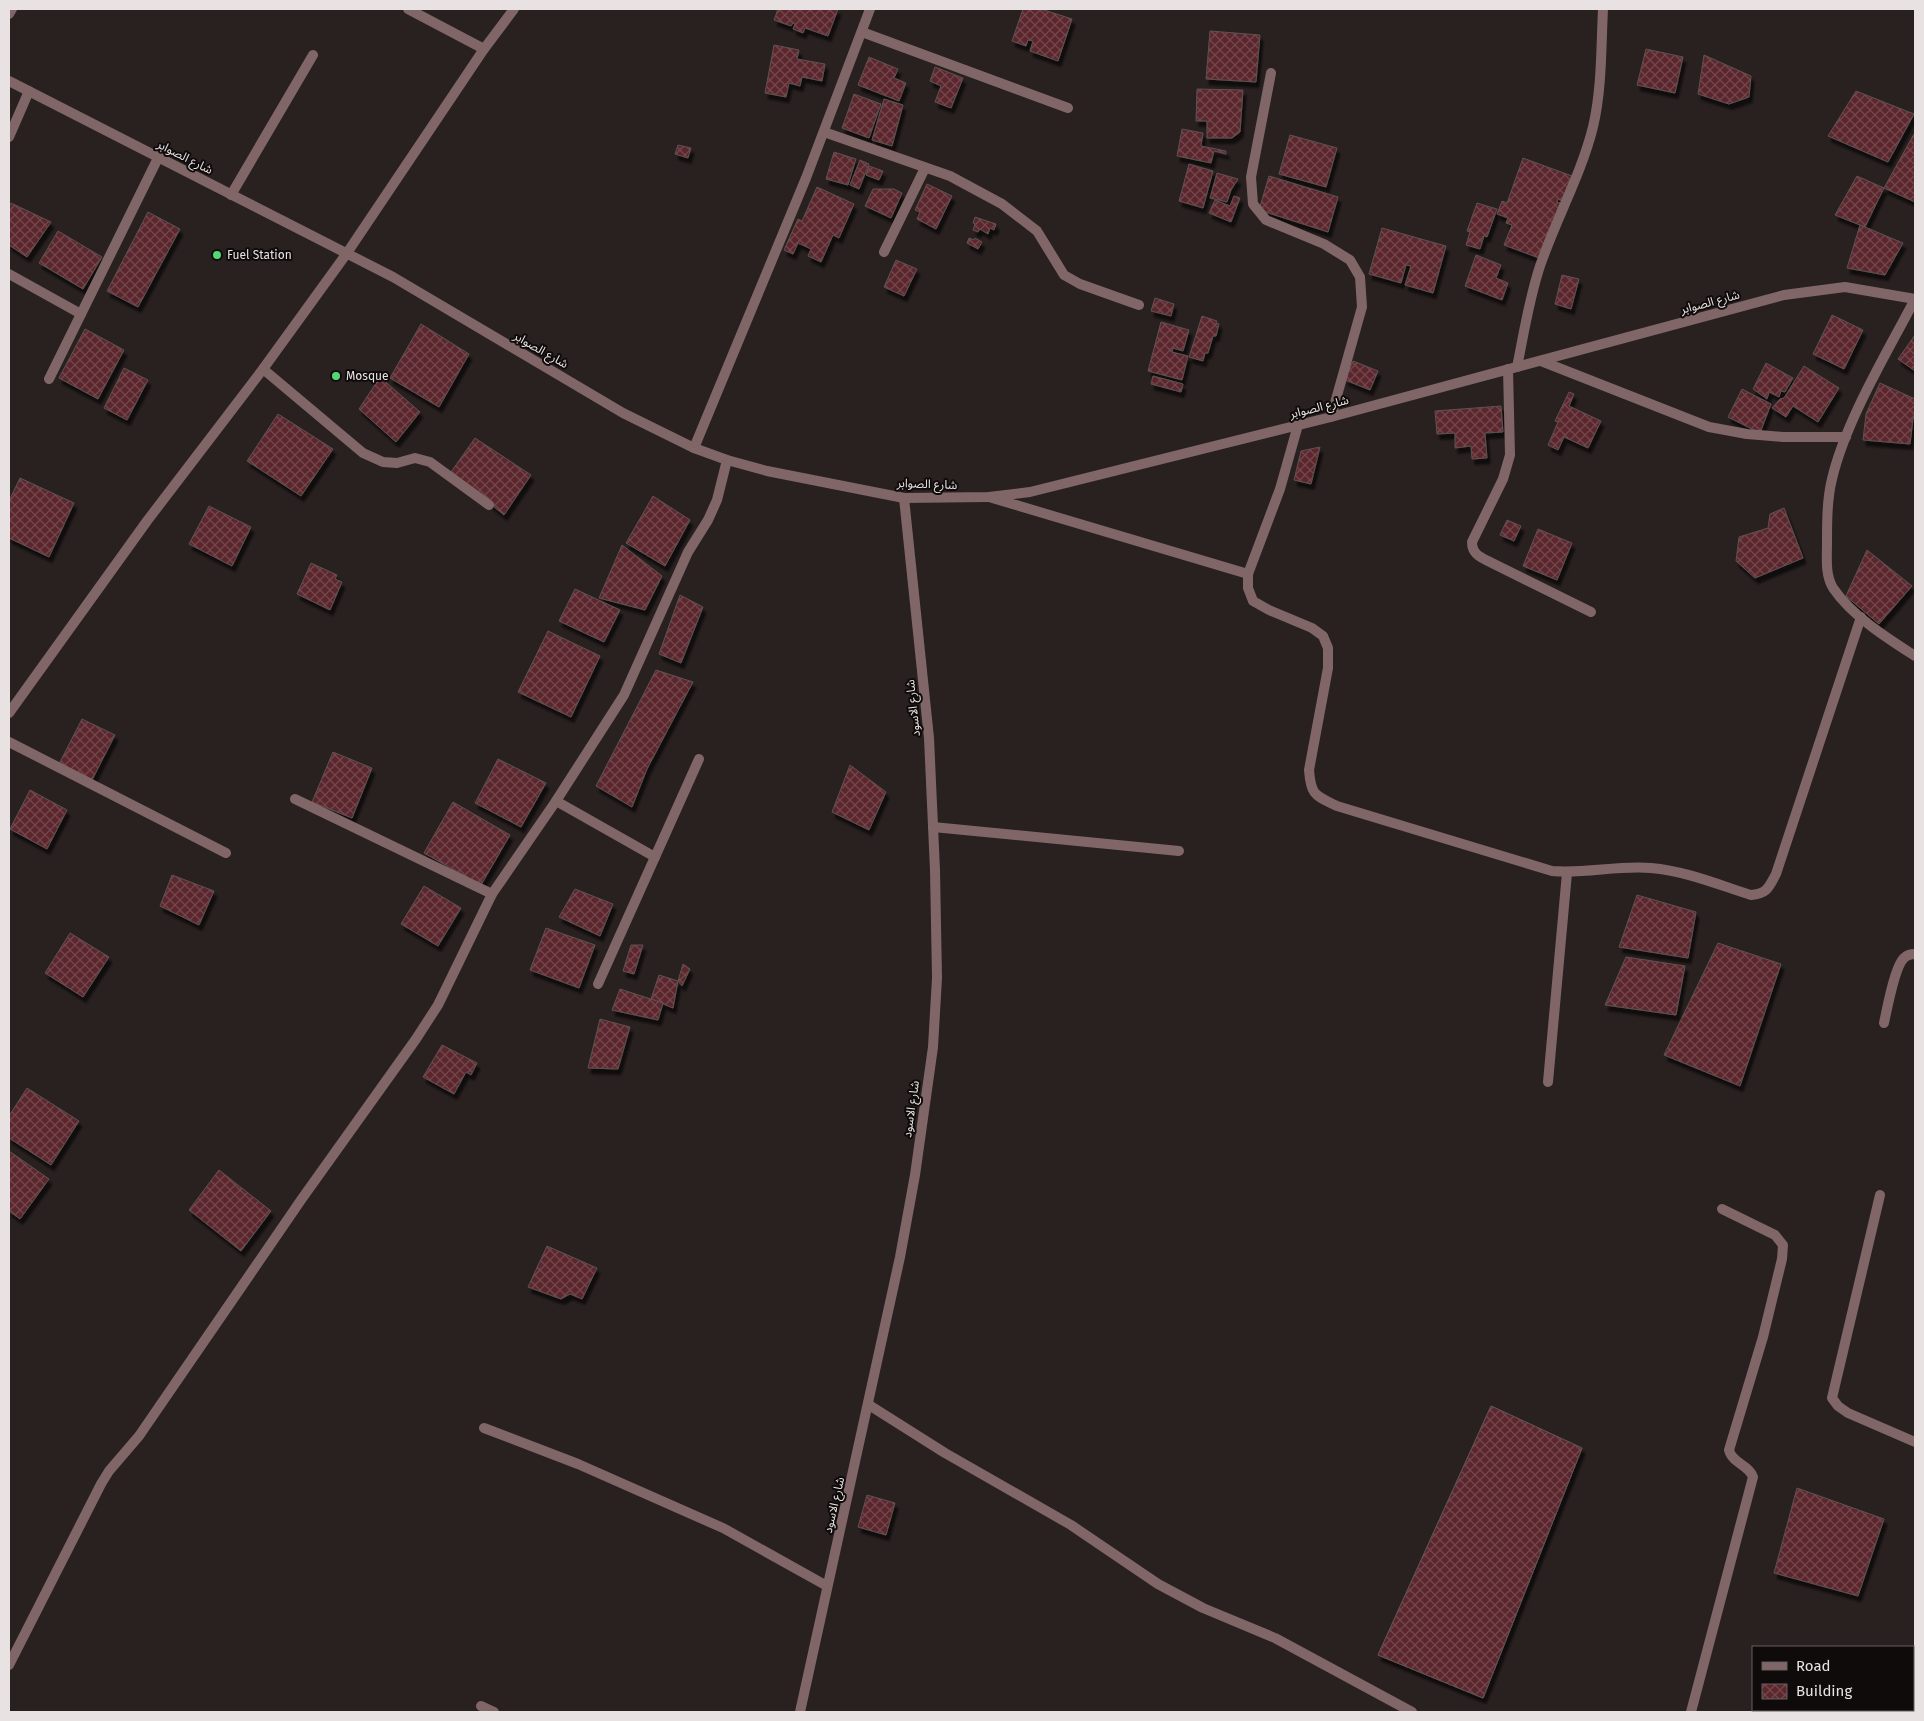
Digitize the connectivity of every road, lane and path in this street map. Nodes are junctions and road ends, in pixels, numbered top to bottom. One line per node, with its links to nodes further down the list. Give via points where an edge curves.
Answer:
1 (12, 9): 6 (street)
2 (408, 9): 8 (street)
3 (514, 9): 8 (street)
4 (870, 9): 7 (street)
5 (1603, 9): 26 (street, via 1593,126 1584,159 1540,266)
6 (9, 14)
7 (862, 32): 13 (street); 14 (street)
8 (484, 49): 20 (street)
9 (313, 55): 18 (street)
10 (1271, 73): 29 (street, via 1251,177 1253,204 1266,220 1324,244 1350,260 1360,277 1362,307)
11 (9, 81): 12 (street, شارع الصوابر)
12 (29, 91): 15 (street); 16 (street, شارع الصوابر)
13 (1068, 108)
14 (824, 132): 17 (street); 32 (street)
15 (9, 137)
16 (158, 158): 18 (street, شارع الصوابر); 24 (street)
17 (924, 168): 19 (street); 23 (street, via 950,176 1002,204 1037,230 1064,275)
18 (231, 195): 20 (street, شارع الصوابر)
19 (884, 252)
20 (347, 254): 27 (street); 32 (street, شارع الصوابر, via 393,277 623,412)
21 (9, 274): 24 (street)
22 (1915, 299): 25 (street, شارع الصوابر, via 1845,287 1784,295); 31 (street)
23 (1139, 305)
24 (81, 314): 28 (street)
25 (1541, 361): 26 (street, شارع الصوابر); 31 (street, via 1710,427 1756,435)
26 (1513, 368): 29 (street, شارع الصوابر); 38 (street, via 1510,455 1503,479 1472,542 1472,549 1490,562)
27 (263, 369): 36 (street, via 363,453 383,462 397,463 415,458 430,462); 41 (street, via 147,521)
28 (49, 379)
29 (1331, 417): 30 (street, شارع الصوابر)
30 (1298, 425): 34 (street, شارع الصوابر, via 1030,492); 37 (street, via 1280,489)
31 (1846, 437): 39 (street, via 1831,479 1827,572 1833,587)
32 (694, 448): 33 (street, شارع الصوابر)
33 (727, 460): 35 (street, شارع الصوابر); 45 (street, via 717,500 688,552 624,695)
34 (989, 497): 35 (street, شارع الصوابر); 37 (street)
35 (904, 498): 46 (street, شارع الاسود, via 929,738)
36 (489, 504)
37 (1248, 574): 50 (street, via 1248,588 1253,601 1312,628 1323,636 1328,648 1328,668 1309,770 1311,787 1318,796 1346,809)
38 (1591, 612)
39 (1861, 617): 40 (street); 50 (street, via 1776,874 1761,894 1751,895 1677,872 1651,868)
40 (1915, 656)
41 (9, 713)
42 (9, 742): 48 (street)
43 (699, 759): 49 (street)
44 (295, 799): 51 (street)
45 (556, 801): 49 (street); 51 (street)
46 (933, 827): 47 (street); 58 (street, شارع الاسود, via 937,978 933,1047 915,1175)
47 (1179, 851)
48 (226, 853)
49 (655, 857): 53 (street)
50 (1567, 873): 55 (street)
51 (492, 894): 62 (street, via 438,1005 416,1039 139,1436 109,1471)
52 (1915, 954): 54 (street, via 1904,958 1898,967)
53 (598, 984)
54 (1884, 1023)
55 (1548, 1082)
56 (1880, 1195): 60 (street, via 1832,1398 1848,1413)
57 (1722, 1209): 67 (street, via 1775,1235 1782,1244 1782,1259 1763,1337 1729,1450 1730,1455 1753,1477)
58 (869, 1405): 61 (street, شارع الاسود); 66 (street, via 1071,1525 1158,1584 1203,1608 1275,1638)
59 (484, 1428): 61 (street, via 578,1464 723,1528)
60 (1915, 1442)
61 (827, 1586): 65 (street, شارع الاسود)
62 (9, 1665)
63 (481, 1706): 64 (street)
64 (494, 1712)
65 (800, 1712)
66 (1412, 1712)
67 (1691, 1712)

